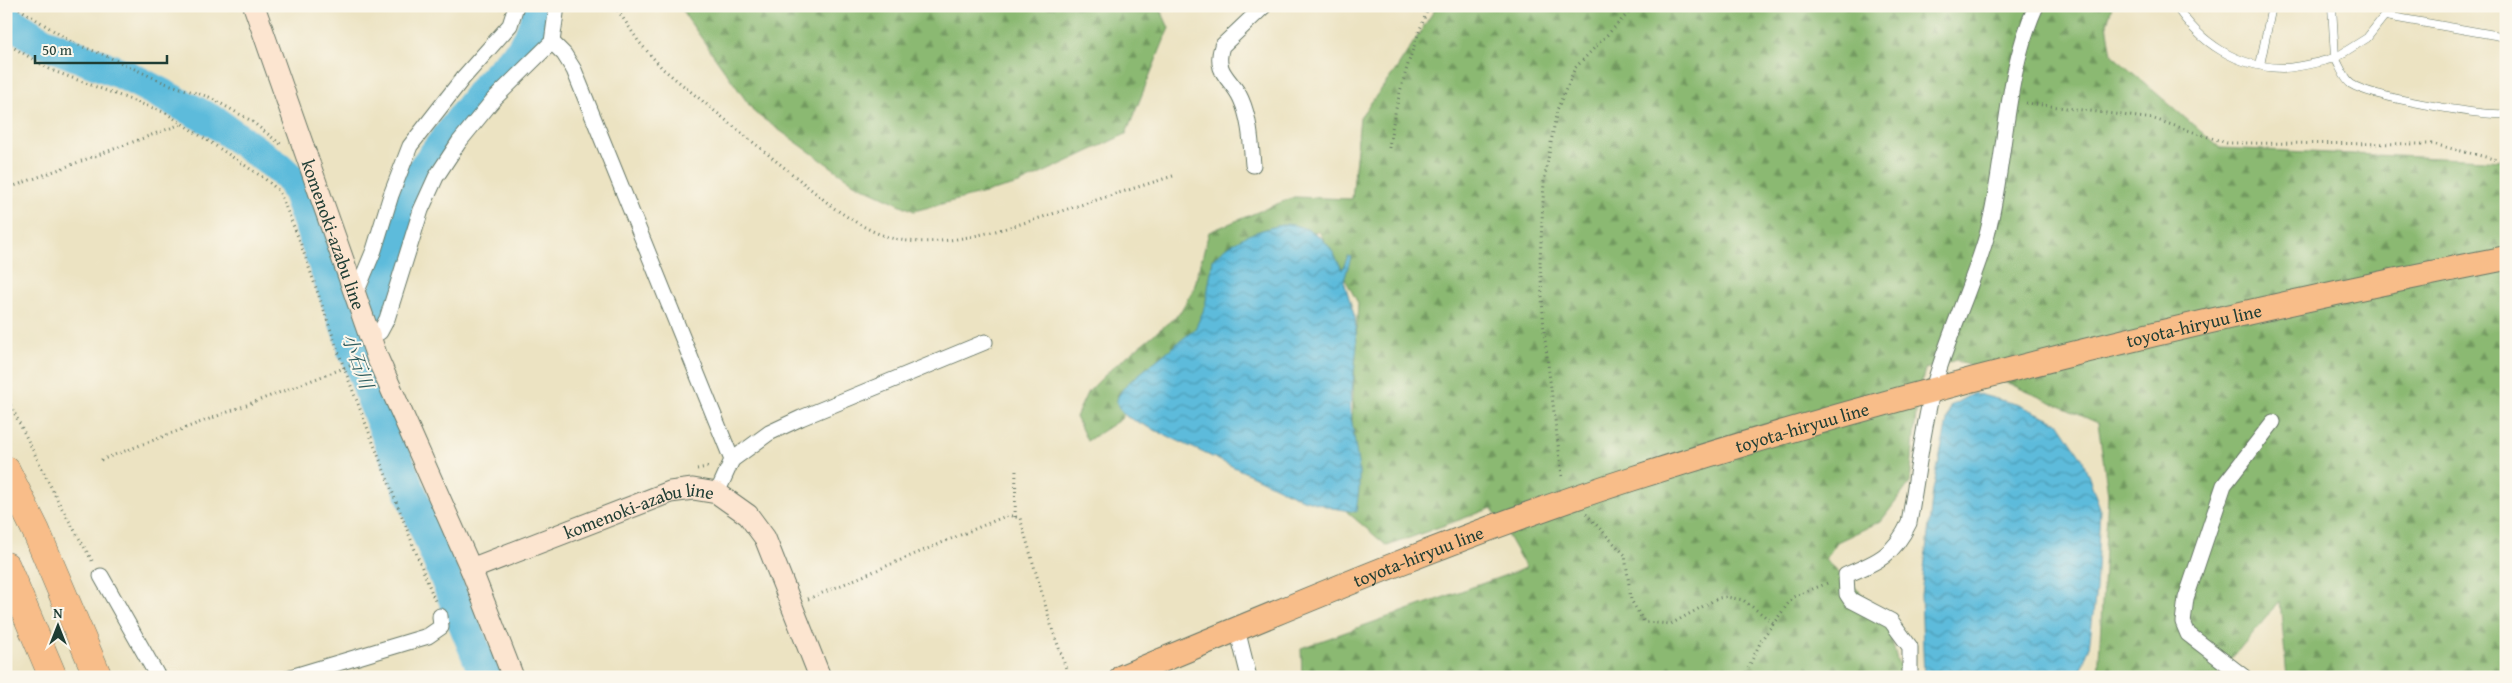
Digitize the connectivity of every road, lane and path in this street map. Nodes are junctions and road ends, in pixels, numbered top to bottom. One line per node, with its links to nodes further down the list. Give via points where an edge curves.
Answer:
1 (15, 6): 24 (path, via 73,43 165,83 209,97 250,120 280,144)
2 (254, 6): 24 (main road, komenoki-azabu line)
3 (516, 6): 30 (street, via 510,25 410,146 374,250 359,286)
4 (557, 6): 16 (street)
5 (615, 6): 27 (path, via 664,69 834,208 859,225 892,238 913,241 954,238 1001,230)
6 (1264, 6): 26 (street, via 1222,46 1219,55 1220,68 1241,97 1249,125)
7 (1429, 6): 23 (path, via 1408,58)
8 (1635, 6): 42 (path, via 1575,68 1557,110 1544,181 1540,261 1544,332)
9 (2036, 6): 20 (street, via 2012,75)
10 (2176, 6): 19 (lane, via 2194,30 2218,50)
11 (2272, 6): 19 (lane)
12 (2332, 6): 18 (lane)
13 (2392, 6): 14 (lane)
14 (2386, 16): 15 (lane); 18 (lane, via 2367,38)
15 (2506, 37)
16 (552, 42): 31 (street, via 494,99 436,177 421,210 387,319 380,332); 38 (street, via 574,70)
17 (6, 43): 22 (path, via 51,70 166,113)
18 (2335, 58): 19 (lane, via 2283,68); 21 (lane, via 2349,83 2362,90 2418,103)
19 (2260, 65)
20 (2010, 101): 25 (path, via 2154,119 2227,143 2433,144); 34 (street, via 1986,235)
21 (2506, 114)
22 (184, 123): 28 (path); 33 (path, via 279,191)
23 (1389, 148)
24 (306, 156): 30 (main road, komenoki-azabu line)
25 (2506, 162)
26 (1253, 165)
27 (1176, 175)
28 (6, 189)
29 (2506, 258): 34 (main road, toyota-hiryuu line, via 2221,320)
30 (353, 288): 31 (main road, komenoki-azabu line)
31 (370, 337): 47 (main road, komenoki-azabu line)
32 (985, 342): 38 (street, via 800,418 769,433)
33 (344, 368): 37 (path); 51 (path)
34 (1933, 389): 48 (street, via 1909,523 1900,543 1886,556); 53 (main road, toyota-hiryuu line, via 1627,480 1372,573)
35 (6, 396): 49 (path, via 60,505)
36 (2273, 422): 65 (street, via 2224,485 2186,598 2183,622 2188,634)
37 (101, 460)
38 (732, 460): 43 (street)
39 (6, 470): 55 (highway, via 36,531)
40 (692, 470): 43 (path, via 707,467)
41 (1016, 470): 45 (path)
42 (1562, 476)
43 (720, 485): 47 (main road, komenoki-azabu line, via 670,492); 50 (main road, komenoki-azabu line, via 765,538)
44 (1580, 508): 52 (path, via 1625,555 1631,600 1644,622 1671,624 1718,598 1727,597 1743,600)
45 (1015, 517): 50 (path, via 1008,516 803,600); 60 (path, via 1020,518)
46 (6, 566): 54 (highway)
47 (471, 569): 58 (main road, komenoki-azabu line)
48 (1846, 575): 52 (path, via 1793,596); 64 (street, via 1846,594 1851,600 1891,621 1910,647)
49 (101, 576): 56 (street)
50 (790, 602): 59 (main road, komenoki-azabu line)
51 (440, 616): 57 (street, via 441,627 428,636)
52 (1775, 624): 63 (path, via 1762,639)
53 (1237, 629): 61 (main road, toyota-hiryuu line); 62 (street)
54 (53, 677)
55 (98, 677)
56 (158, 677)
57 (291, 677)
58 (513, 677)
59 (820, 677)
60 (1069, 677)
61 (1122, 677)
62 (1248, 677)
63 (1744, 677)
64 (1910, 677)
65 (2244, 677)

